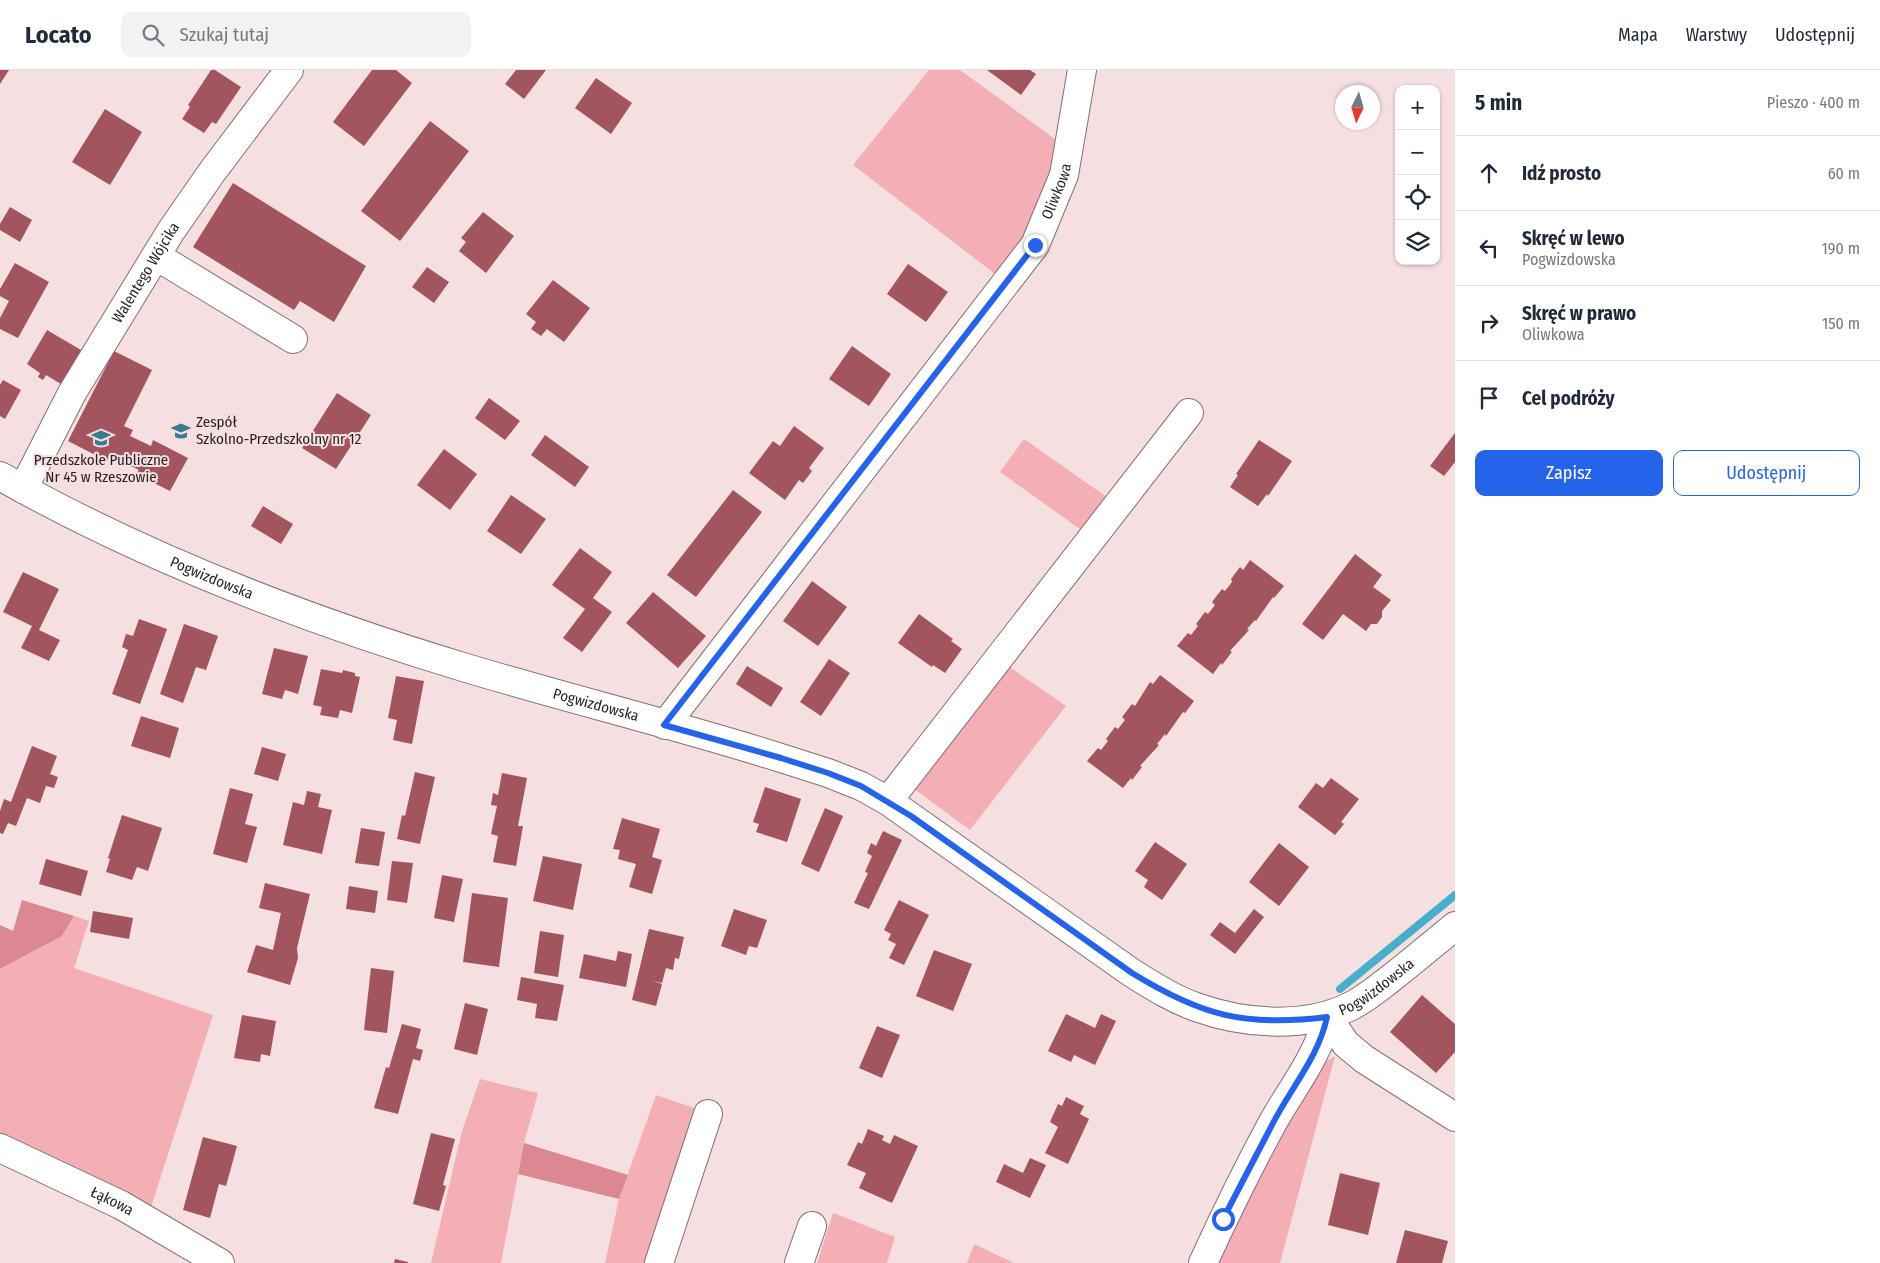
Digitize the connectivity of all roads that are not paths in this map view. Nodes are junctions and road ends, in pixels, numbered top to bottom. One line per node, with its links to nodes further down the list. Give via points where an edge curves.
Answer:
1 (289, 70): 3 (street, Walentego Wójcika, via 212,172)
2 (1082, 70): 7 (street, Oliwkowa, via 1064,175 1035,245)
3 (156, 256): 4 (street); 6 (street, Walentego Wójcika, via 72,393)
4 (293, 339)
5 (1189, 413): 8 (street)
6 (11, 483): 7 (street, Pogwizdowska, via 116,536 305,615 463,667)
7 (664, 725): 8 (street, Pogwizdowska, via 828,773)
8 (888, 801): 10 (street, Pogwizdowska, via 1125,968 1170,996 1221,1015 1254,1020 1294,1021)
9 (1455, 926): 10 (street, Pogwizdowska, via 1373,992)
10 (1327, 1017): 12 (street, via 1346,1044 1364,1059); 18 (street, via 1315,1050 1273,1122)
11 (708, 1114): 16 (street)
12 (1455, 1117)
13 (0, 1148): 15 (street, Łąkowa, via 121,1204)
14 (812, 1226): 17 (street)
15 (220, 1263)
16 (659, 1263)
17 (799, 1263)
18 (1203, 1263)

